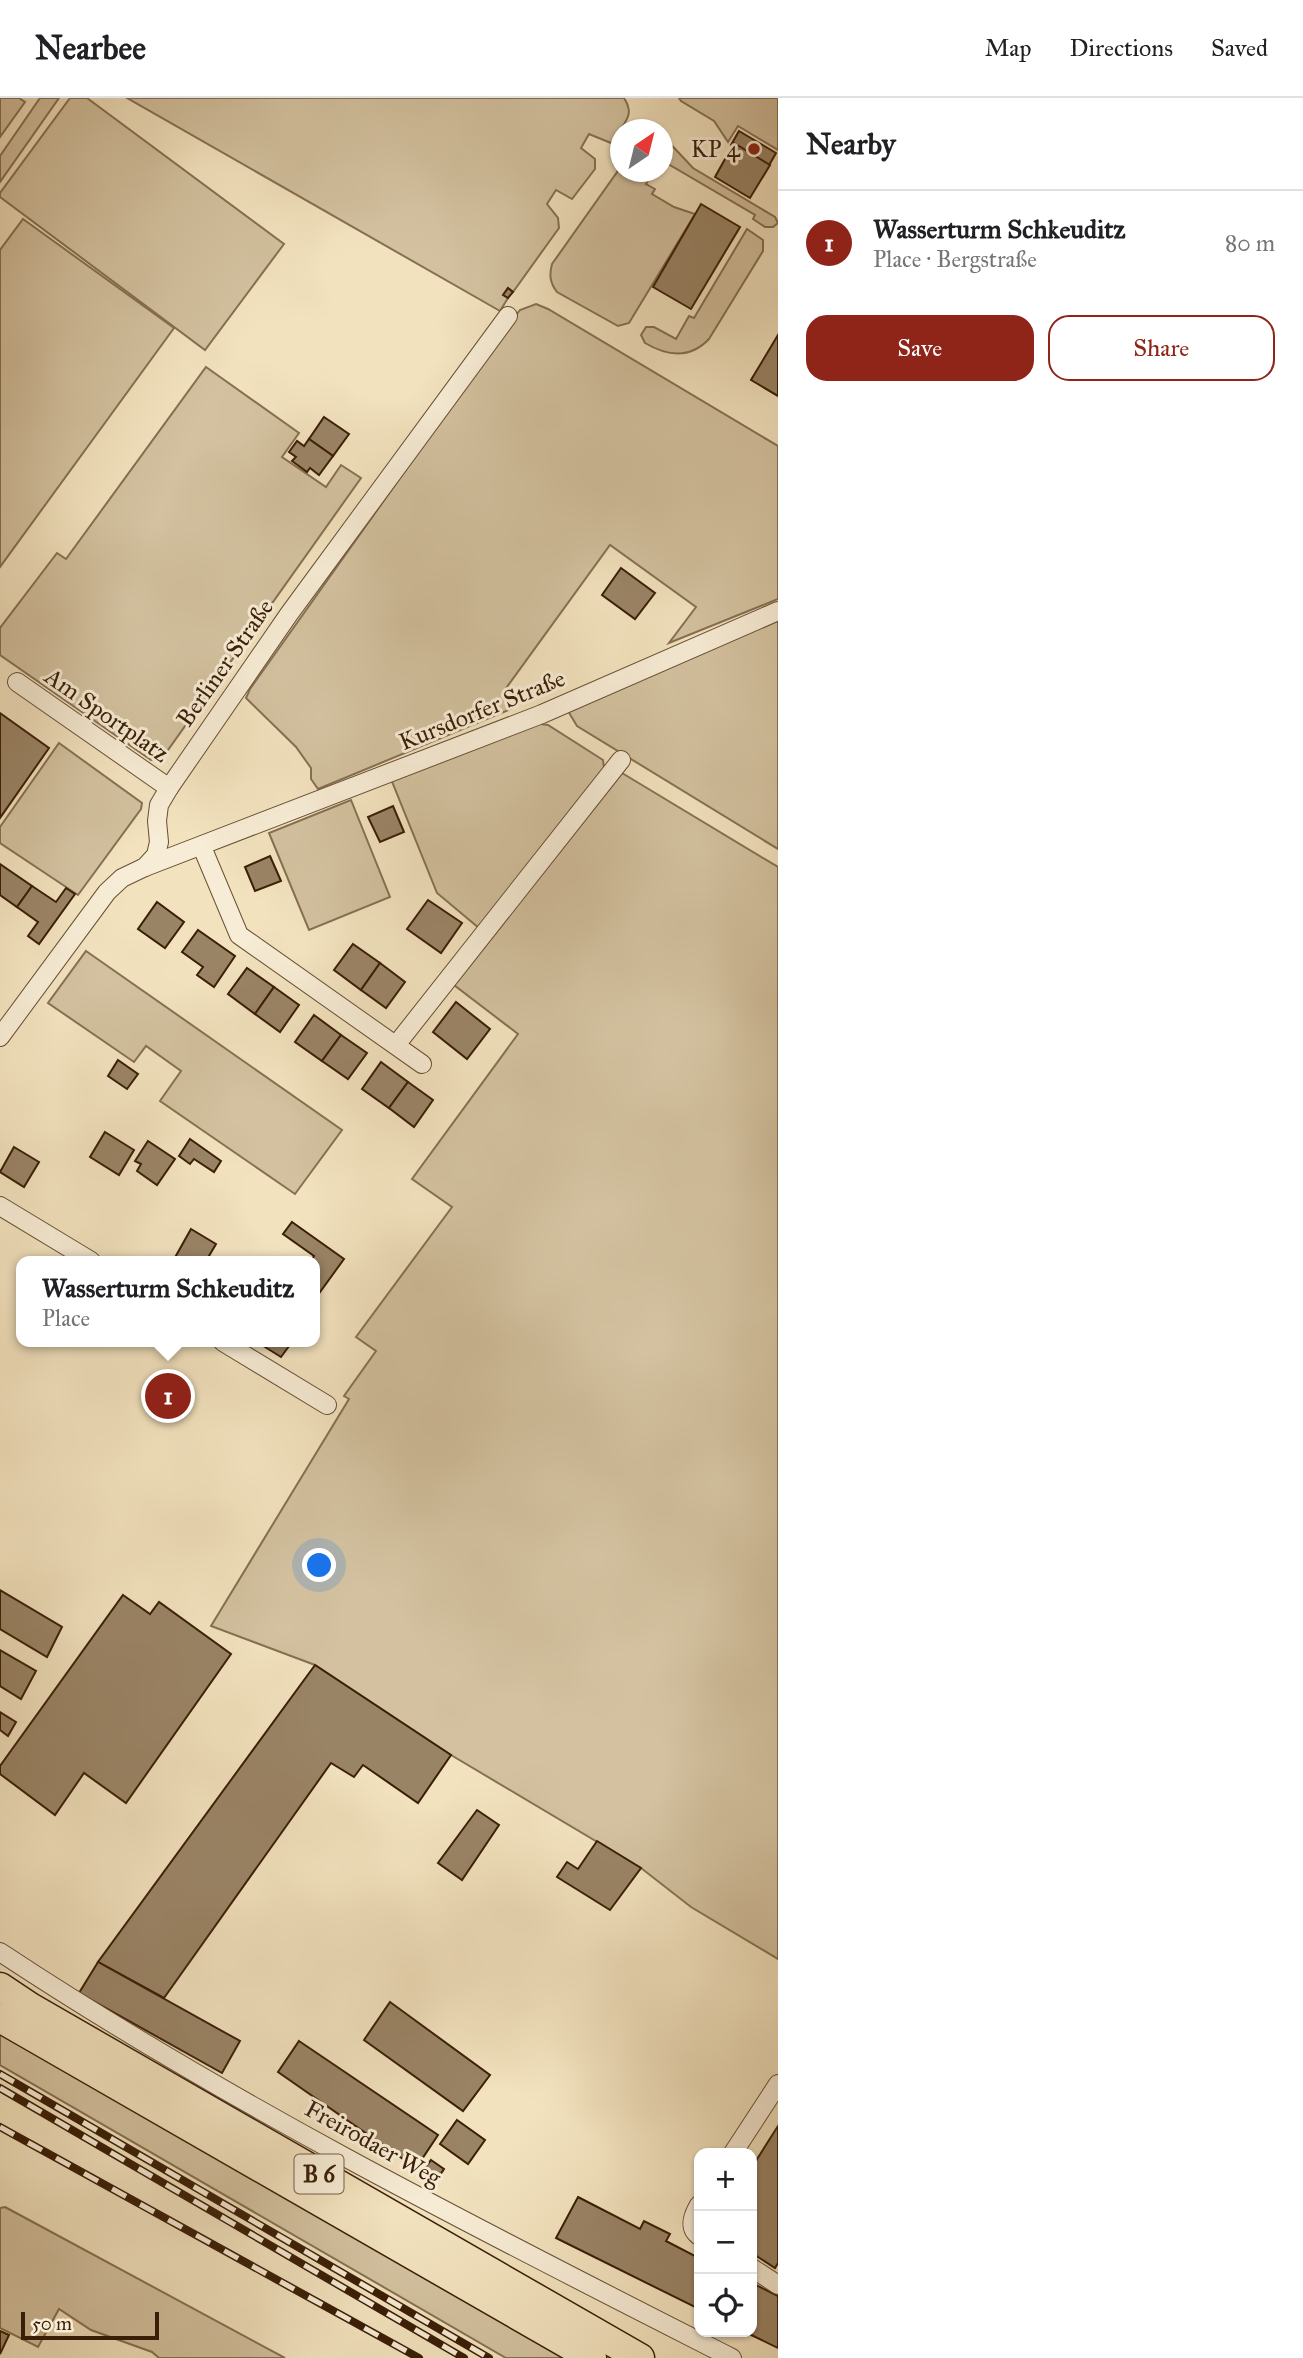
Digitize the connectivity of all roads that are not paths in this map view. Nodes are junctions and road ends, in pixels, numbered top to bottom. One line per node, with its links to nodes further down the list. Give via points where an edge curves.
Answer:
1 (508, 316): 5 (street, Berliner Straße, via 289,614)
2 (778, 611): 6 (street, Kursdorfer Straße, via 542,714)
3 (17, 682): 5 (street, Am Sportplatz)
4 (621, 760): 9 (street)
5 (169, 788): 7 (street, Berliner Straße, via 159,805 156,855)
6 (202, 847): 7 (street, Kursdorfer Straße); 9 (street, via 239,936)
7 (145, 867): 8 (street, via 107,891)
8 (0, 1037)
9 (396, 1045): 10 (street)
10 (422, 1064)
11 (0, 1206): 12 (street)
12 (83, 1256)
13 (231, 1347): 14 (street)
14 (327, 1405)
15 (0, 1952): 24 (street, Freirodaer Weg, via 101,2016 413,2195)
16 (0, 1987): 23 (main road, B 6)
17 (0, 2018): 22 (main road, B 6)
18 (778, 2084): 19 (street)
19 (736, 2148)
20 (757, 2272): 21 (street)
21 (778, 2285)
22 (592, 2358)
23 (640, 2358)
24 (732, 2358)

